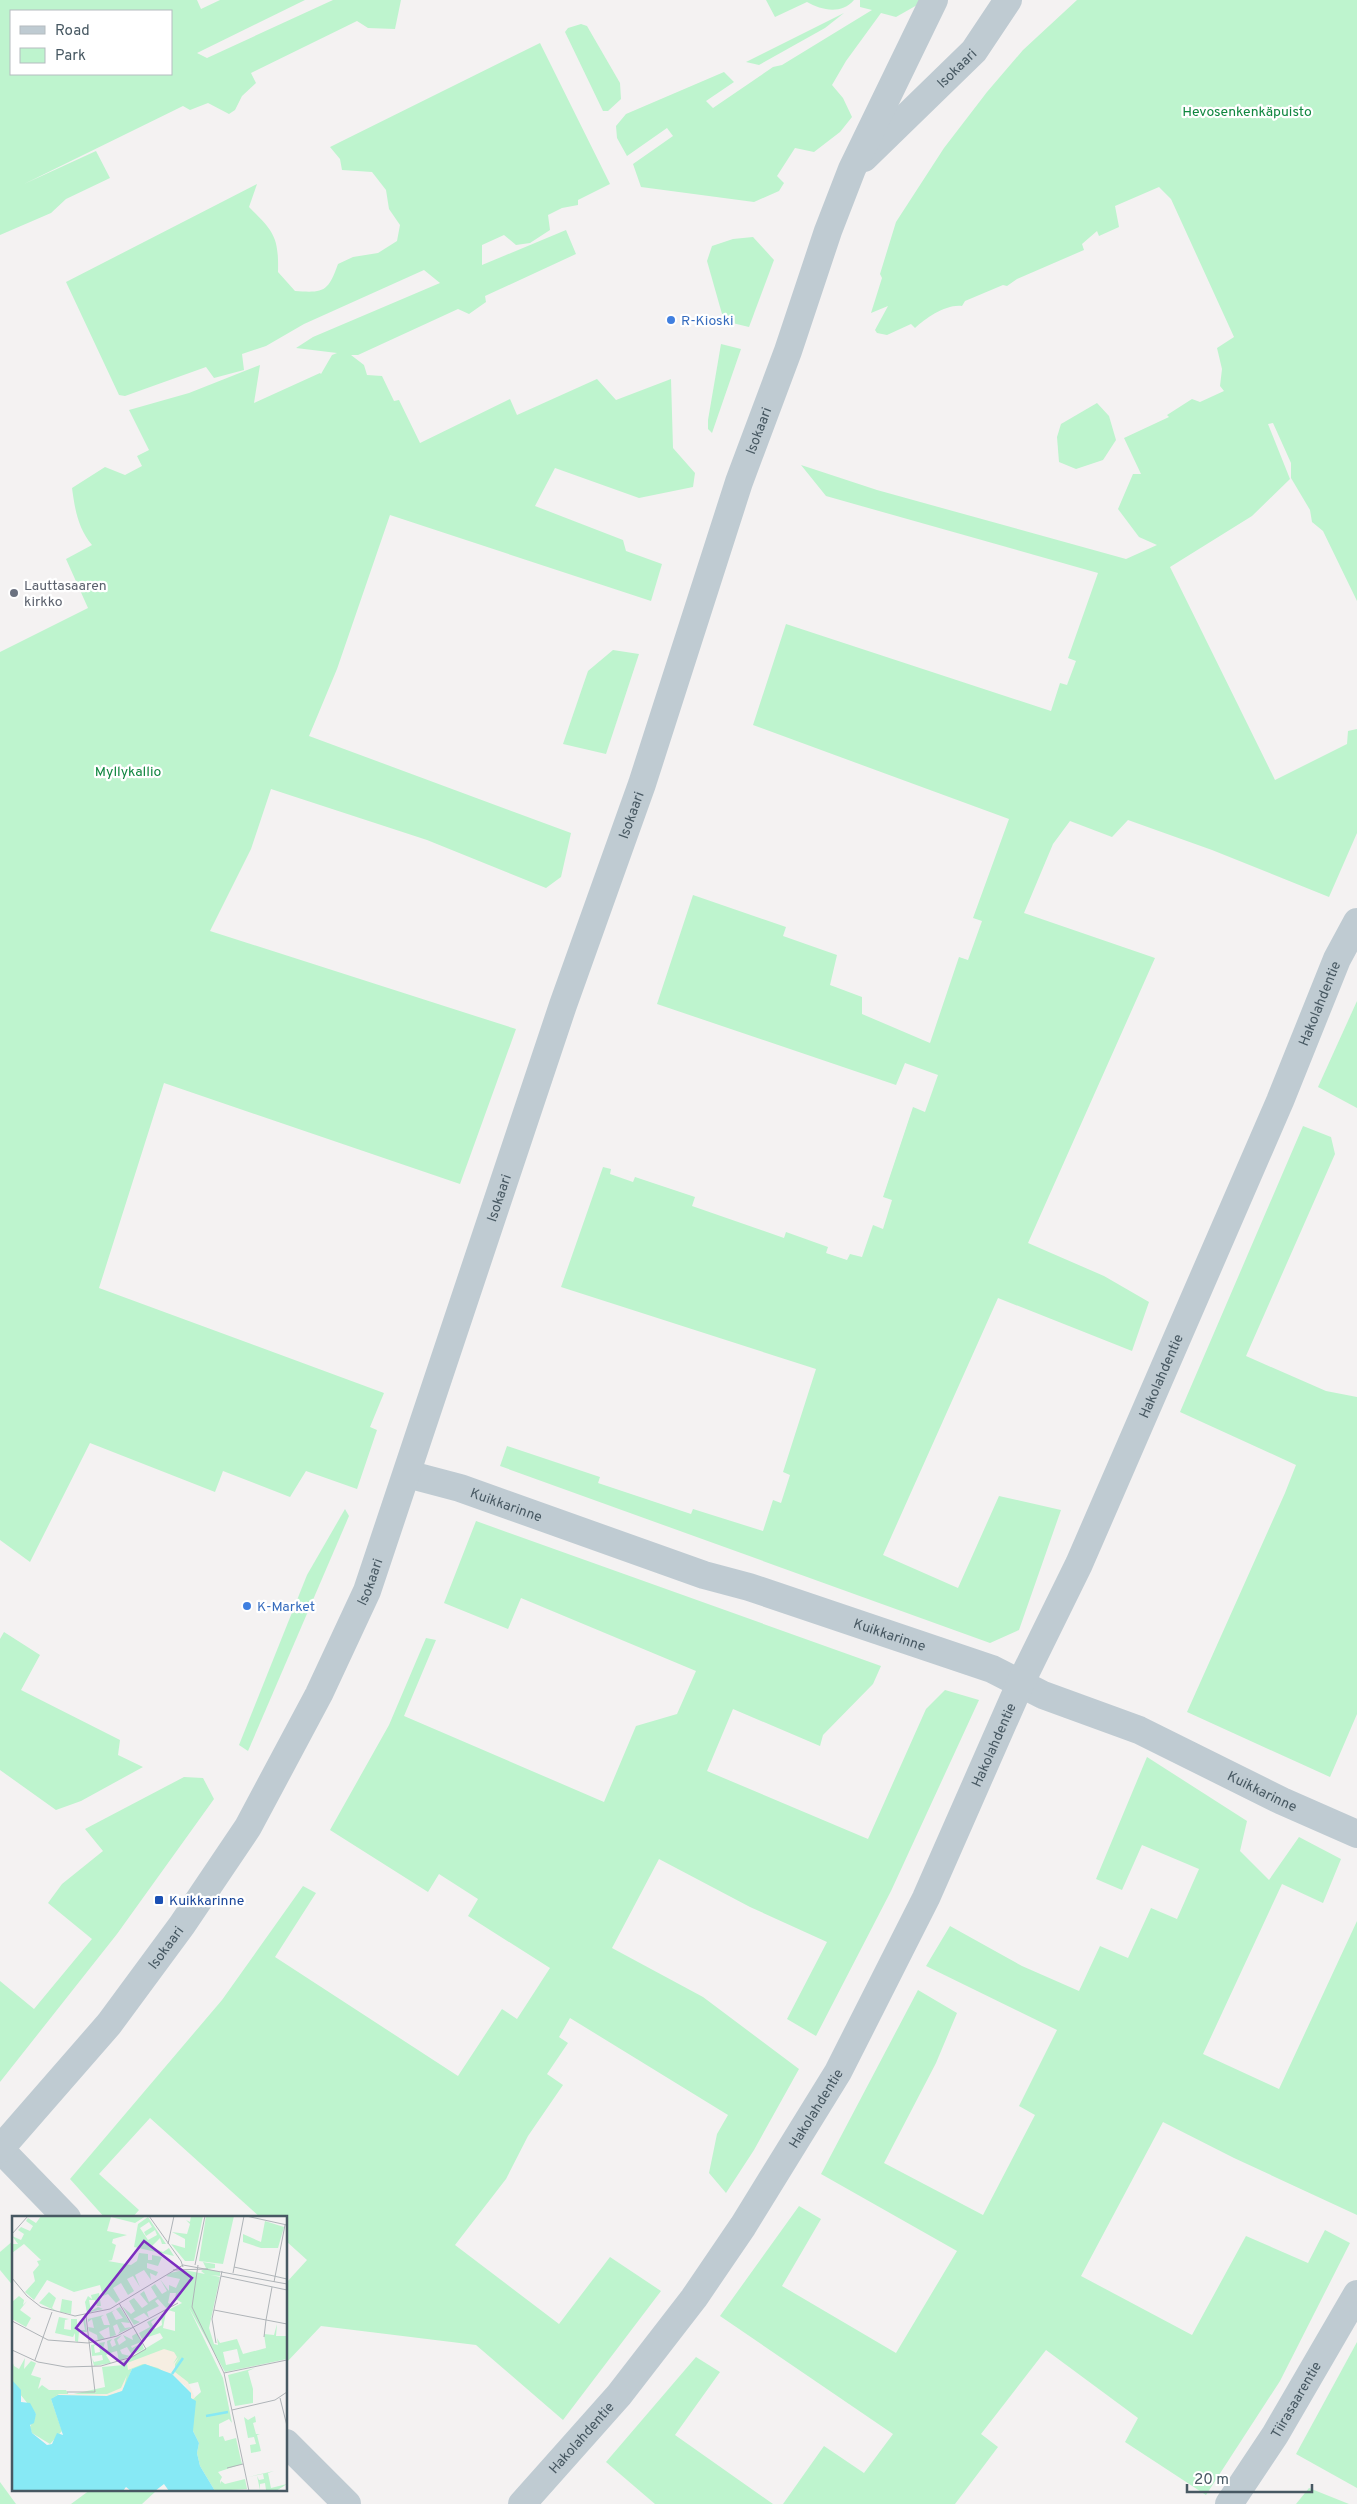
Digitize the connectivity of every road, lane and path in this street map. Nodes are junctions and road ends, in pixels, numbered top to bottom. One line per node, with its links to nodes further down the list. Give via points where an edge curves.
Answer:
1 (934, 0): 3 (street, Isokaari)
2 (1008, 0): 3 (street, Isokaari, via 974,51)
3 (852, 169): 5 (street, Isokaari, via 736,490 642,784 560,1014)
4 (1357, 922): 6 (street, Hakolahdentie, via 1337,959 1280,1101 1086,1546)
5 (407, 1474): 6 (street, Kuikkarinne, via 460,1488 704,1575 919,1643); 8 (street, Isokaari, via 366,1591 319,1694 248,1827 109,2024)
6 (1021, 1682): 7 (street, Kuikkarinne, via 1043,1695 1139,1730 1282,1801); 13 (street, Hakolahdentie, via 926,1898 838,2072 793,2147 694,2298 619,2395)
7 (1357, 1834)
8 (0, 2149): 9 (street)
9 (65, 2216)
10 (1357, 2294): 14 (street, Tiirasaarentie, via 1274,2435)
11 (288, 2445): 12 (street)
12 (347, 2504)
13 (522, 2504)
14 (1229, 2504)

